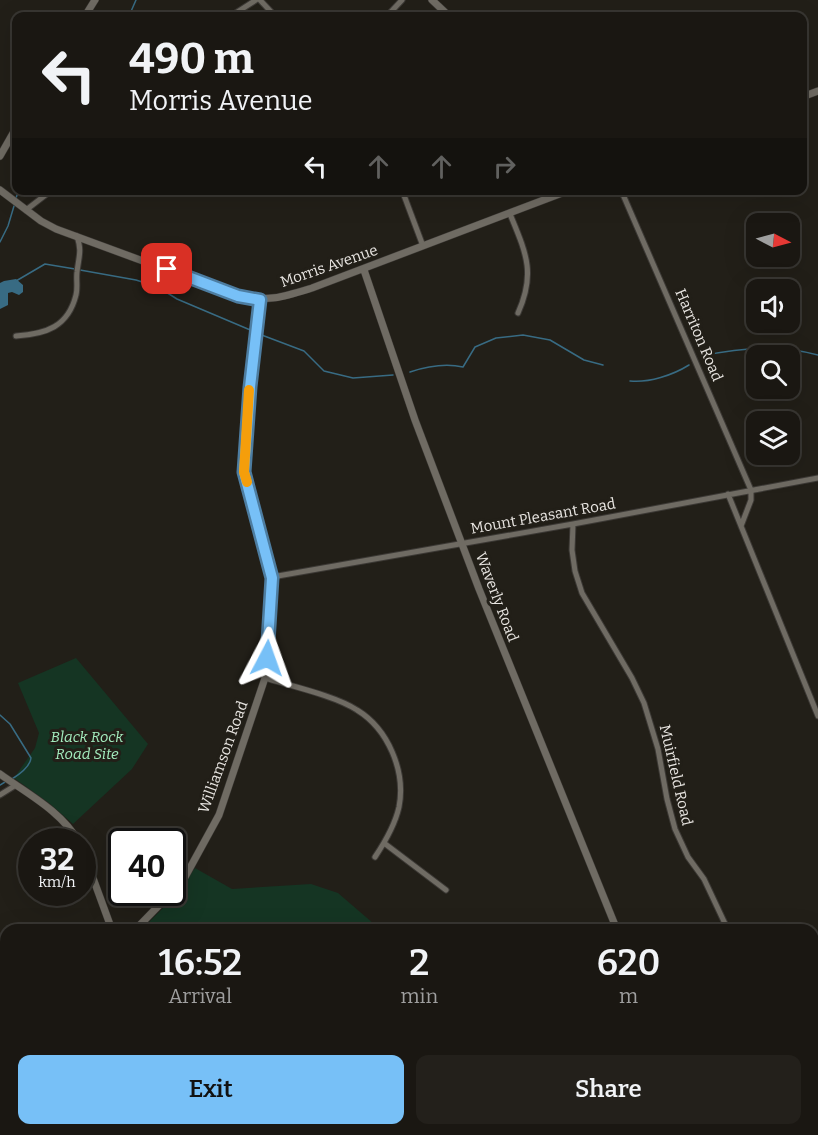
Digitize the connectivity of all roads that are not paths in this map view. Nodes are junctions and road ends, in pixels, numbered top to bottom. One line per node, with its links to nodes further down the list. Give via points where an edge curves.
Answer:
1 (258, 0): 4 (street); 5 (street)
2 (402, 0): 6 (street)
3 (434, 1): 7 (street)
4 (238, 12)
5 (271, 12)
6 (391, 12)
7 (445, 12)
8 (12, 135): 9 (street)
9 (0, 156)
10 (3, 193): 15 (street, Morris Avenue)
11 (46, 195): 15 (street)
12 (404, 195): 18 (street)
13 (558, 195): 16 (street, Morris Avenue)
14 (623, 195): 24 (street, Harriton Road)
15 (26, 210): 17 (street, Morris Avenue, via 47,225)
16 (510, 214): 18 (street, Morris Avenue); 21 (street, via 527,264 528,289)
17 (76, 236): 20 (street, Morris Avenue, via 227,292); 22 (street, via 82,251 76,295 63,321 49,331)
18 (423, 246): 19 (street, Morris Avenue)
19 (364, 270): 20 (street, Morris Avenue, via 286,296); 28 (street, Waverly Road)
20 (260, 300): 29 (street, Williamson Road, via 244,472)
21 (518, 313)
22 (16, 336)
23 (818, 477): 24 (street, Mount Pleasant Road)
24 (751, 490): 25 (street, Mount Pleasant Road); 27 (street)
25 (728, 494): 26 (street, Mount Pleasant Road); 27 (street)
26 (573, 524): 28 (street, Mount Pleasant Road); 44 (street, Muirfield Road, via 572,550 582,593 639,693 658,749 675,829)
27 (741, 526): 31 (street)
28 (462, 543): 29 (street, Mount Pleasant Road); 43 (street, Waverly Road)
29 (272, 578): 30 (street, Williamson Road)
30 (265, 678): 35 (street, via 351,706 383,734 399,773 399,806); 37 (street, Williamson Road, via 219,814)
31 (818, 716)
32 (9, 780): 33 (street); 34 (street, via 57,814)
33 (0, 795)
34 (69, 828)
35 (384, 843): 36 (street); 39 (street)
36 (375, 857)
37 (186, 875)
38 (96, 886): 41 (street)
39 (446, 890)
40 (158, 906): 42 (street, Williamson Road)
41 (110, 924)
42 (141, 924)
43 (615, 924)
44 (725, 924)

